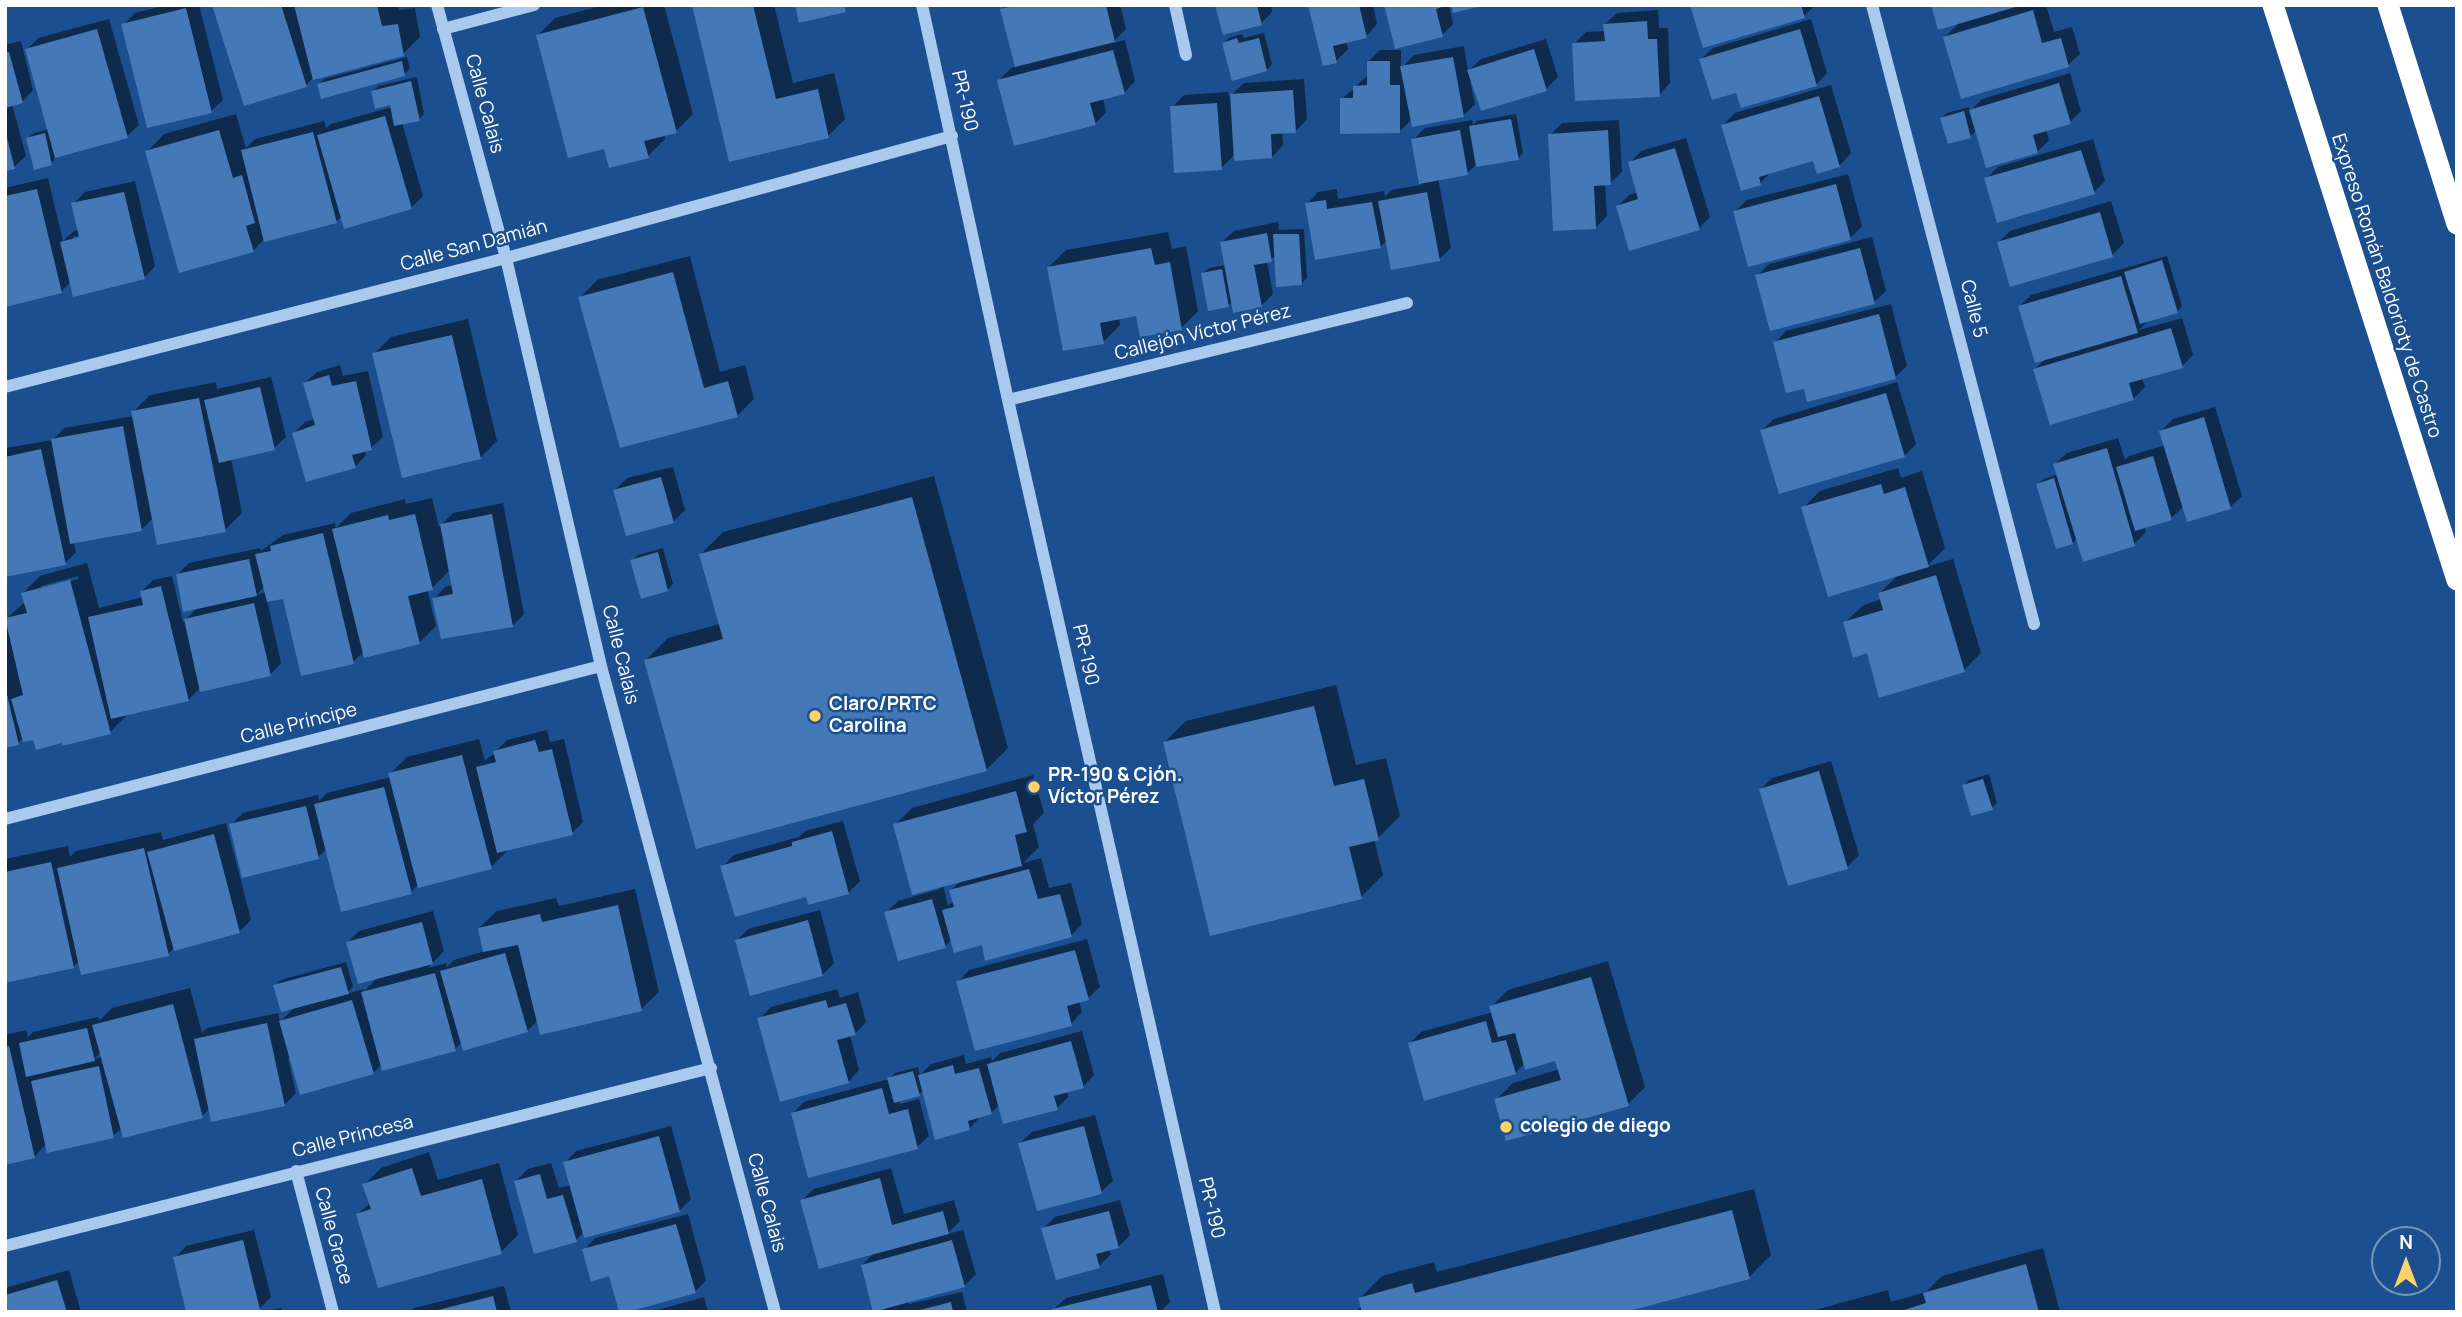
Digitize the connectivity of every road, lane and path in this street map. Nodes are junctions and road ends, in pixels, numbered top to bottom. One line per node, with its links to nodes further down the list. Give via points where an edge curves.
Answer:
1 (437, 5): 8 (street, Calle Calais)
2 (534, 5): 8 (street)
3 (922, 5): 10 (street, PR-190 / PR-190)
4 (1175, 5): 9 (street)
5 (1872, 5): 17 (street, Calle 5)
6 (2273, 5): 16 (highway, Expreso Román Baldorioty de Castro)
7 (2388, 5): 11 (highway)
8 (443, 29): 12 (street, Calle Calais)
9 (1186, 55)
10 (952, 136): 12 (street, Calle San Damián); 15 (street, PR-190 / PR-190)
11 (2457, 224)
12 (506, 258): 14 (street, Calle San Damián); 18 (street, Calle Calais)
13 (1407, 303): 15 (street, Callejón Víctor Pérez)
14 (5, 387)
15 (1008, 400): 25 (street, PR-190 / PR-190)
16 (2457, 580)
17 (2034, 624)
18 (601, 666): 19 (street, Calle Príncipe); 20 (street, Calle Calais)
19 (5, 819)
20 (710, 1068): 21 (street, Calle Princesa); 24 (street, Calle Calais)
21 (296, 1171): 22 (street, Calle Princesa); 23 (street, Calle Grace)
22 (5, 1246)
23 (333, 1312)
24 (775, 1312)
25 (1214, 1312)

